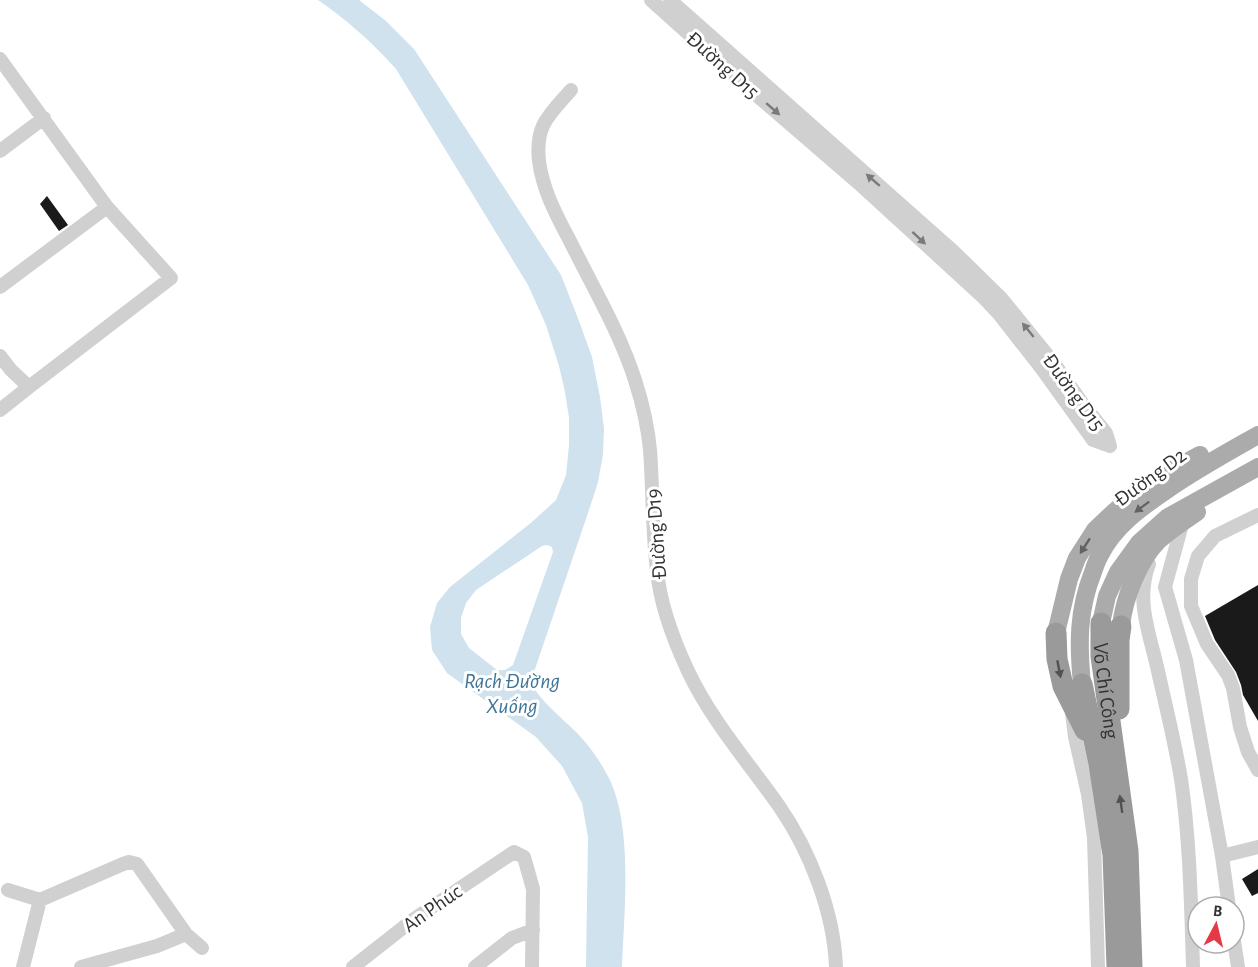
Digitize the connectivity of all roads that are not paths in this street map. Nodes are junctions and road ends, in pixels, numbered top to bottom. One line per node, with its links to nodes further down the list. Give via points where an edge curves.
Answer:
1 (651, 0): 2 (street, Đường D15, one-way to 2, via 982,296 1093,440 1110,446 1106,433 1001,298)
2 (670, 0)
3 (0, 58): 5 (street)
4 (571, 90): 39 (street, Đường D19, via 544,121 539,138 542,181 635,379 650,448 661,598 703,700 780,808 811,863 831,928)
5 (44, 118): 6 (street); 7 (street)
6 (0, 151)
7 (107, 207): 8 (street); 10 (street, via 171,278)
8 (0, 287)
9 (0, 356): 10 (street)
10 (29, 387): 11 (street)
11 (0, 410)
12 (1258, 423): 20 (main road, Đường D2, one-way to 20, via 1145,485 1095,530 1069,579)
13 (1258, 435): 21 (main road, Đường D2, one-way to 21, via 1142,507 1127,519 1100,554 1086,589 1080,619)
14 (1258, 466): 19 (main road, Đường D2, via 1168,517 1139,543 1107,596)
15 (1258, 475): 17 (main road)
16 (1258, 515): 24 (street, via 1215,536 1198,556 1191,579 1191,606 1228,675 1240,727)
17 (1183, 521): 18 (main road); 27 (street, via 1165,587 1186,660)
18 (1158, 541): 19 (main road); 43 (street, via 1142,593 1180,778 1189,852)
19 (1111, 624): 23 (highway, Võ Chí Công, via 1101,656)
20 (1056, 633): 22 (highway, Võ Chí Công, one-way to 22, via 1057,660)
21 (1082, 684): 23 (highway, Võ Chí Công)
22 (1070, 702): 23 (highway, Võ Chí Công); 40 (street, via 1093,827)
23 (1107, 760): 26 (highway, Võ Chí Công)
24 (1258, 770)
25 (1258, 847): 27 (street)
26 (1120, 853): 41 (highway); 42 (highway)
27 (1222, 856): 29 (street)
28 (8, 890): 30 (street)
29 (1227, 895)
30 (40, 900): 32 (street, via 129,862 137,864); 34 (street)
31 (533, 930): 36 (street, An Phúc, via 533,889 524,857 514,852 414,919); 37 (street, via 512,938); 38 (street)
32 (186, 933): 33 (street); 35 (street, via 157,946)
33 (202, 948)
34 (23, 967)
35 (81, 967)
36 (353, 967)
37 (475, 967)
38 (532, 967)
39 (836, 967)
40 (1098, 967)
41 (1117, 967)
42 (1132, 967)
43 (1193, 967)

